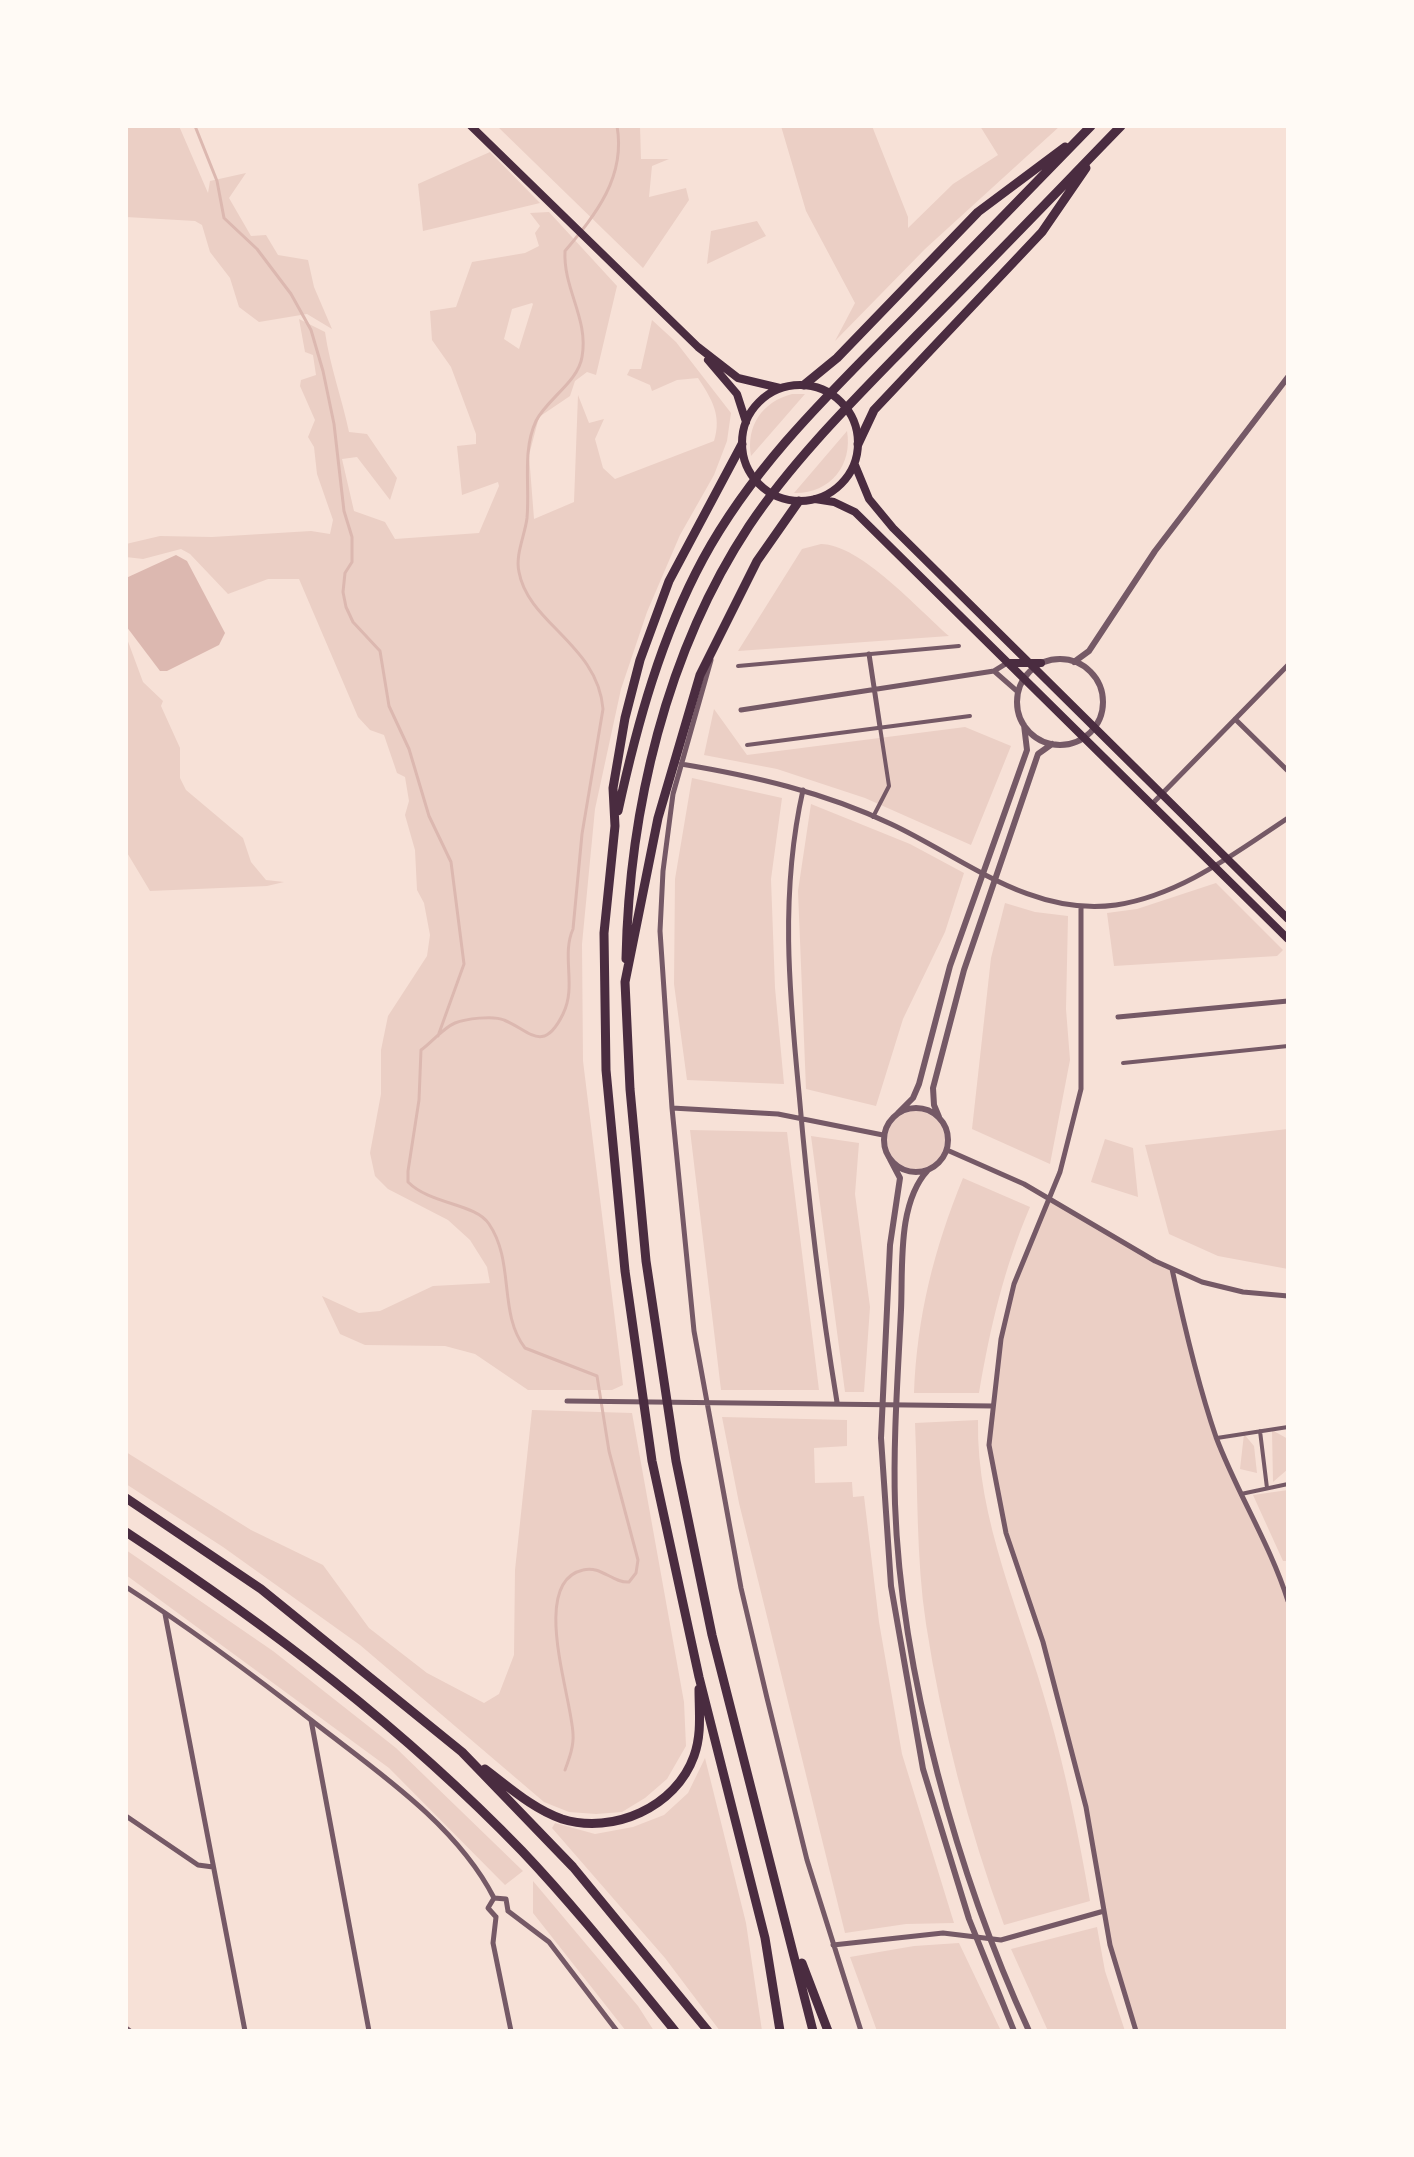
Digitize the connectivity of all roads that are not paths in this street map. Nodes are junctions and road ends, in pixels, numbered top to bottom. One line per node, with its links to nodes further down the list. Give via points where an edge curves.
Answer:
1 (471, 126): 6 (main road)
2 (1091, 126): 4 (highway)
3 (1121, 126): 5 (highway)
4 (1075, 142): 8 (highway, via 978,212); 46 (highway, via 818,405 731,512 669,631 642,712)
5 (1099, 149): 12 (highway, via 1042,232 874,410); 54 (highway, via 835,421 783,480 722,572 690,641 650,763 631,877)
6 (698, 347): 9 (main road, via 738,378); 10 (main road, via 737,394)
7 (1288, 377): 17 (street, via 1155,551)
8 (809, 386): 9 (main road); 12 (main road, via 835,397 855,425)
9 (780, 388): 10 (main road, via 760,401)
10 (746, 422): 11 (main road)
11 (742, 444): 15 (main road, via 746,463 767,490); 46 (highway, via 696,525 652,624 615,770)
12 (858, 444): 13 (main road)
13 (855, 465): 14 (main road, via 837,487); 22 (main road, via 869,499 893,528)
14 (815, 499): 15 (main road); 21 (main road, via 855,512)
15 (795, 500): 18 (highway, via 757,561)
16 (959, 646): 19 (street)
17 (1089, 651): 20 (street); 25 (street)
18 (712, 654): 39 (street); 54 (highway, via 700,675 667,781)
19 (869, 654): 24 (street); 28 (street)
20 (1074, 662): 22 (street); 25 (street)
21 (1007, 663): 22 (main road); 26 (street); 27 (main road)
22 (1034, 665): 27 (street); 35 (main road)
23 (1288, 665): 32 (street)
24 (738, 666)
25 (1089, 669): 35 (street, via 1103,696)
26 (994, 671): 28 (street); 29 (street)
27 (1024, 678): 29 (street); 36 (main road)
28 (874, 691): 30 (street); 34 (street)
29 (1018, 692): 33 (street)
30 (741, 710)
31 (970, 716): 34 (street)
32 (1235, 719): 40 (street); 42 (street)
33 (1024, 725): 37 (street); 49 (street, via 1027,750)
34 (880, 727): 38 (street); 44 (street, via 889,786)
35 (1094, 728): 36 (street); 42 (main road)
36 (1085, 737): 37 (street); 43 (main road)
37 (1052, 744): 50 (street, via 1038,754)
38 (747, 745)
39 (681, 764): 41 (street); 59 (street, via 663,871 660,931)
40 (1288, 771)
41 (803, 790): 44 (street); 61 (street, via 793,836 787,946)
42 (1162, 793): 43 (street); 47 (main road)
43 (1152, 804): 48 (main road)
44 (873, 817): 49 (street)
45 (1288, 818): 47 (street)
46 (615, 826): 89 (highway, via 604,948 606,1070 616,1189 652,1461)
47 (1227, 858): 48 (street); 52 (main road)
48 (1213, 866): 51 (street, via 1156,895); 53 (main road)
49 (981, 874): 50 (street); 60 (street, via 919,1084)
50 (993, 881): 51 (street); 62 (street, via 933,1088)
51 (1081, 906): 67 (street, via 1081,1089 1073,1131)
52 (1288, 919)
53 (1288, 939)
54 (625, 982): 98 (highway, via 646,1261 676,1461 712,1635)
55 (1288, 1001): 56 (street)
56 (1118, 1017)
57 (1288, 1046): 58 (street)
58 (1123, 1063)
59 (672, 1108): 61 (street); 74 (street)
60 (898, 1113): 62 (street, via 919,1107); 63 (street)
61 (801, 1117): 63 (street); 71 (street, via 816,1276)
62 (939, 1117): 64 (street, via 948,1136)
63 (883, 1135): 65 (street)
64 (947, 1150): 66 (street); 67 (street)
65 (890, 1159): 66 (street, via 911,1172); 72 (street, via 900,1178 890,1245)
66 (928, 1170): 73 (street, via 913,1191 905,1247)
67 (1048, 1197): 68 (street); 75 (street, via 1014,1284)
68 (1171, 1268): 69 (street, via 1243,1292); 78 (street)
69 (1288, 1296)
70 (567, 1401): 74 (street)
71 (837, 1402): 72 (street); 74 (street)
72 (882, 1402): 73 (street); 99 (street, via 885,1525 912,1720)
73 (897, 1402): 75 (street); 100 (street, via 895,1507 911,1648 942,1782)
74 (706, 1403): 101 (street, via 744,1602)
75 (993, 1406): 96 (street, via 989,1445 994,1481 1086,1807)
76 (1288, 1427): 77 (street)
77 (1260, 1431): 78 (street); 80 (street)
78 (1217, 1438): 81 (street)
79 (1288, 1484): 80 (street)
80 (1267, 1488): 81 (street)
81 (1241, 1494): 85 (street)
82 (126, 1498): 91 (highway, via 261,1589)
83 (126, 1534): 106 (highway, via 315,1663 432,1764 555,1887)
84 (1288, 1571): 85 (street)
85 (1279, 1572): 87 (street)
86 (126, 1587): 88 (street)
87 (1288, 1601)
88 (165, 1613): 90 (street); 93 (street)
89 (699, 1677): 91 (highway, via 694,1758 674,1789 631,1817 601,1823 562,1819 531,1804); 108 (highway, via 765,1938)
90 (310, 1719): 94 (street, via 449,1837); 103 (street)
91 (462, 1752): 107 (highway, via 573,1867)
92 (126, 1816): 93 (street, via 198,1865)
93 (213, 1867): 102 (street)
94 (494, 1898): 95 (street, via 506,1899); 97 (street, via 488,1908)
95 (508, 1911): 97 (street); 105 (street, via 549,1942)
96 (1104, 1911): 100 (street, via 1001,1940); 114 (street)
97 (496, 1917): 104 (street, via 493,1943)
98 (787, 1922): 109 (highway); 110 (highway)
99 (974, 1934): 100 (street); 101 (street, via 908,1935); 112 (street)
100 (991, 1938): 113 (street)
101 (833, 1945): 111 (street)
102 (245, 2031)
103 (369, 2031)
104 (511, 2031)
105 (617, 2031)
106 (672, 2031)
107 (708, 2031)
108 (780, 2031)
109 (813, 2031)
110 (828, 2031)
111 (861, 2031)
112 (1014, 2031)
113 (1029, 2031)
114 (1136, 2031)

